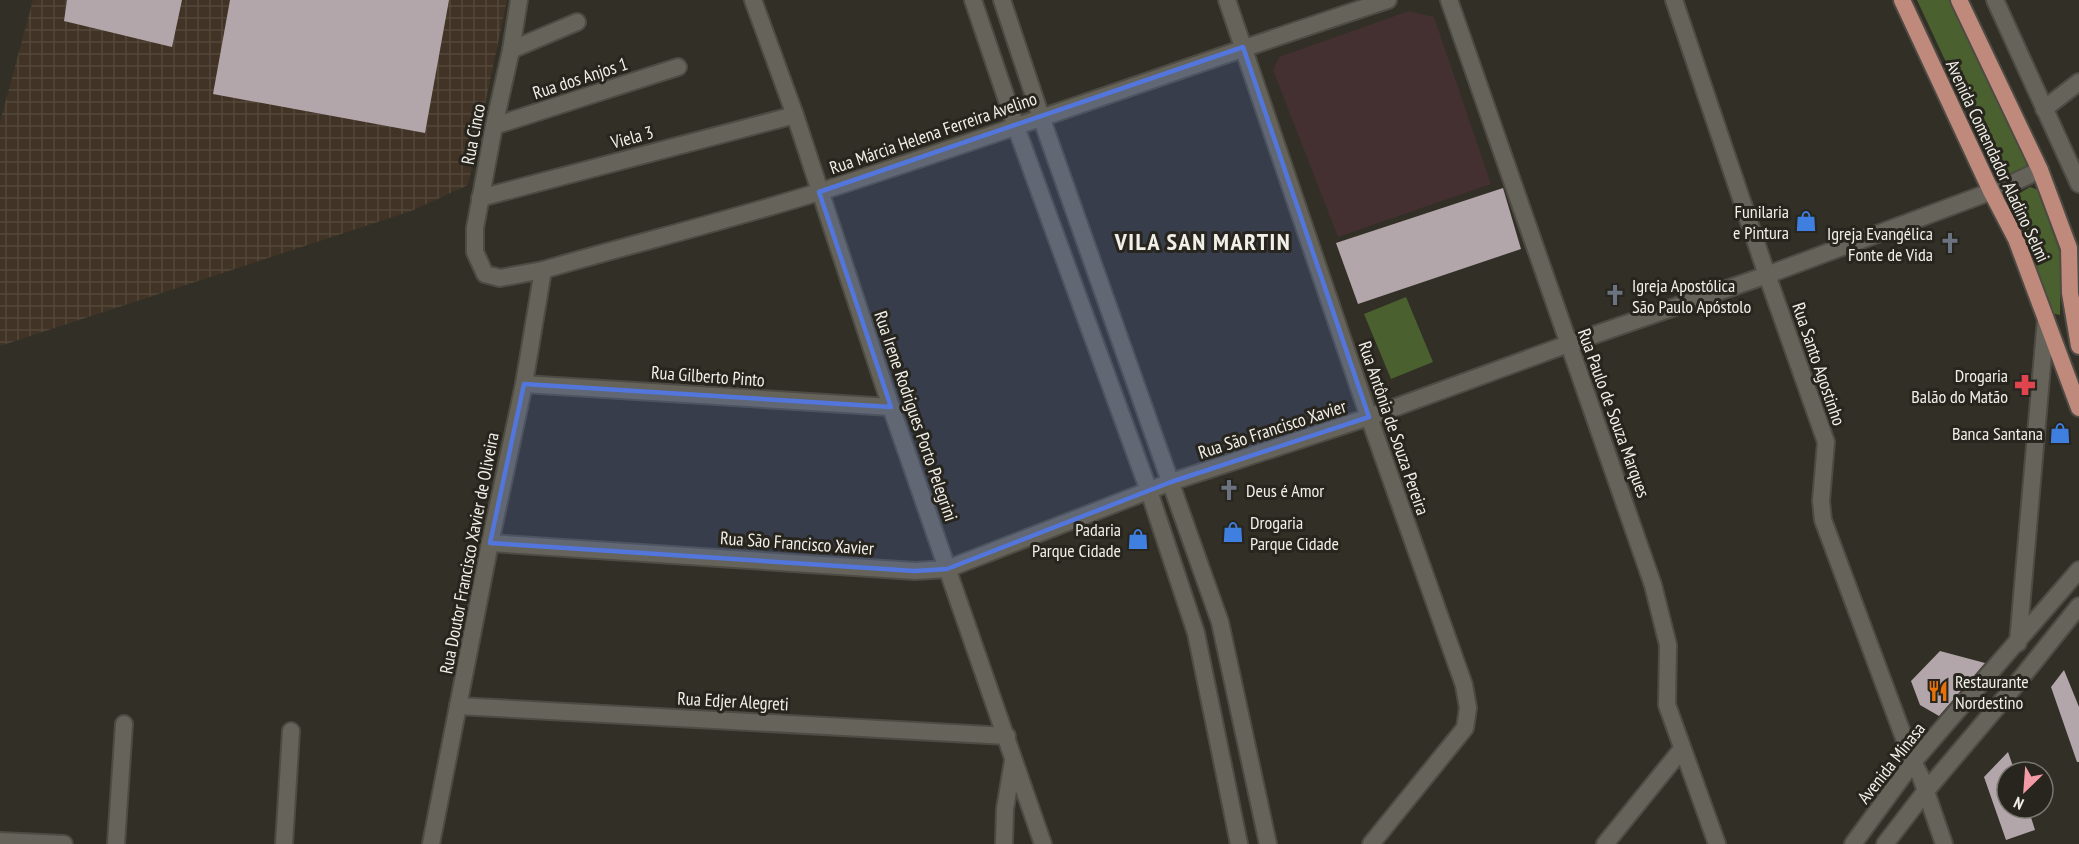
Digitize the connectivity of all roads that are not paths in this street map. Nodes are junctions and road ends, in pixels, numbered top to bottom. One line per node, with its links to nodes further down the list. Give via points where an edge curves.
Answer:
1 (519, 0): 14 (street, Rua Cinco)
2 (753, 0): 18 (street, Rua Irene Rodrigues Porto Pelegrini)
3 (973, 0): 21 (street)
4 (1002, 0): 19 (street)
5 (1227, 0): 13 (street, Rua Antônia de Souza Pereira)
6 (1388, 0): 13 (street, Rua Márcia Helena Ferreira Avelino)
7 (1449, 0): 32 (street, Rua Paulo de Souza Marques)
8 (1674, 0): 29 (street, Rua Santo Agostinho)
9 (1902, 0): 24 (main road, Avenida Comendador Aladino Selmi)
10 (1959, 0): 22 (main road)
11 (1995, 0): 17 (street)
12 (578, 22): 14 (street)
13 (1244, 47): 19 (street, Rua Márcia Helena Ferreira Avelino); 36 (street, Rua Antônia de Souza Pereira)
14 (511, 50): 20 (street, Rua Cinco)
15 (678, 68): 20 (street, Rua dos Anjos 1)
16 (2079, 82): 17 (street)
17 (2044, 110): 23 (street)
18 (795, 115): 25 (street, Rua Irene Rodrigues Porto Pelegrini); 26 (street, Viela 3)
19 (1041, 117): 21 (street, Rua Márcia Helena Ferreira Avelino); 37 (street)
20 (494, 126): 26 (street, Rua Cinco)
21 (1016, 127): 25 (street, Rua Márcia Helena Ferreira Avelino); 38 (street)
22 (2040, 170): 24 (street, Rua São Francisco Xavier); 31 (main road, via 2069,248 2070,293)
23 (2079, 184)
24 (1991, 191): 29 (street, Rua São Francisco Xavier); 30 (main road, Avenida Comendador Aladino Selmi, via 2016,239)
25 (819, 192): 27 (street, Rua Márcia Helena Ferreira Avelino); 34 (street, Rua Irene Rodrigues Porto Pelegrini)
26 (480, 198): 28 (street, Rua Cinco, via 475,252)
27 (543, 270): 28 (street, Rua Márcia Helena Ferreira Avelino, via 500,278); 33 (street, Rua Doutor Francisco Xavier de Oliveira)
28 (485, 274)
29 (1767, 275): 32 (street, Rua São Francisco Xavier); 50 (street, Rua Santo Agostinho, via 1826,442 1823,520)
30 (2046, 319): 35 (main road, Avenida Comendador Aladino Selmi); 43 (street)
31 (2078, 340)
32 (1568, 344): 36 (street, Rua São Francisco Xavier); 48 (street, Rua Paulo de Souza Marques, via 1653,585 1668,645 1667,705)
33 (524, 384): 34 (street, Rua Gilberto Pinto); 39 (street, Rua Doutor Francisco Xavier de Oliveira)
34 (891, 407): 40 (street, Rua Irene Rodrigues Porto Pelegrini)
35 (2079, 408)
36 (1369, 417): 37 (street, Rua São Francisco Xavier); 61 (street, Rua Antônia de Souza Pereira, via 1464,685 1468,708 1465,728)
37 (1171, 482): 38 (street, Rua São Francisco Xavier); 60 (street, via 1220,622)
38 (1149, 491): 40 (street, Rua São Francisco Xavier); 59 (street, via 1196,633)
39 (490, 543): 40 (street, Rua São Francisco Xavier, via 915,571); 44 (street, Rua Doutor Francisco Xavier de Oliveira)
40 (947, 568): 47 (street, Rua Irene Rodrigues Porto Pelegrini)
41 (2079, 570): 43 (street, Avenida Minasa)
42 (2079, 606): 51 (street)
43 (2018, 643): 50 (street, Avenida Minasa)
44 (458, 706): 47 (street, Rua Edjer Alegreti); 56 (street, Rua Doutor Francisco Xavier de Oliveira)
45 (124, 724): 54 (street)
46 (291, 731): 55 (street)
47 (1007, 736): 49 (street, Rua Irene Rodrigues Porto Pelegrini)
48 (1682, 749): 62 (street); 63 (street, Rua Paulo de Souza Marques)
49 (1013, 757): 57 (street); 58 (street, Rua Irene Rodrigues Porto Pelegrini)
50 (1913, 762): 51 (street, Rua Santo Agostinho); 64 (street, Avenida Minasa)
51 (1925, 792): 65 (street); 66 (street, Rua Santo Agostinho)
52 (0, 841): 53 (street)
53 (64, 844)
54 (116, 844)
55 (284, 844)
56 (430, 844)
57 (1004, 844)
58 (1043, 844)
59 (1239, 844)
60 (1268, 844)
61 (1371, 844)
62 (1605, 844)
63 (1717, 844)
64 (1853, 844)
65 (1886, 844)
66 (1944, 844)

